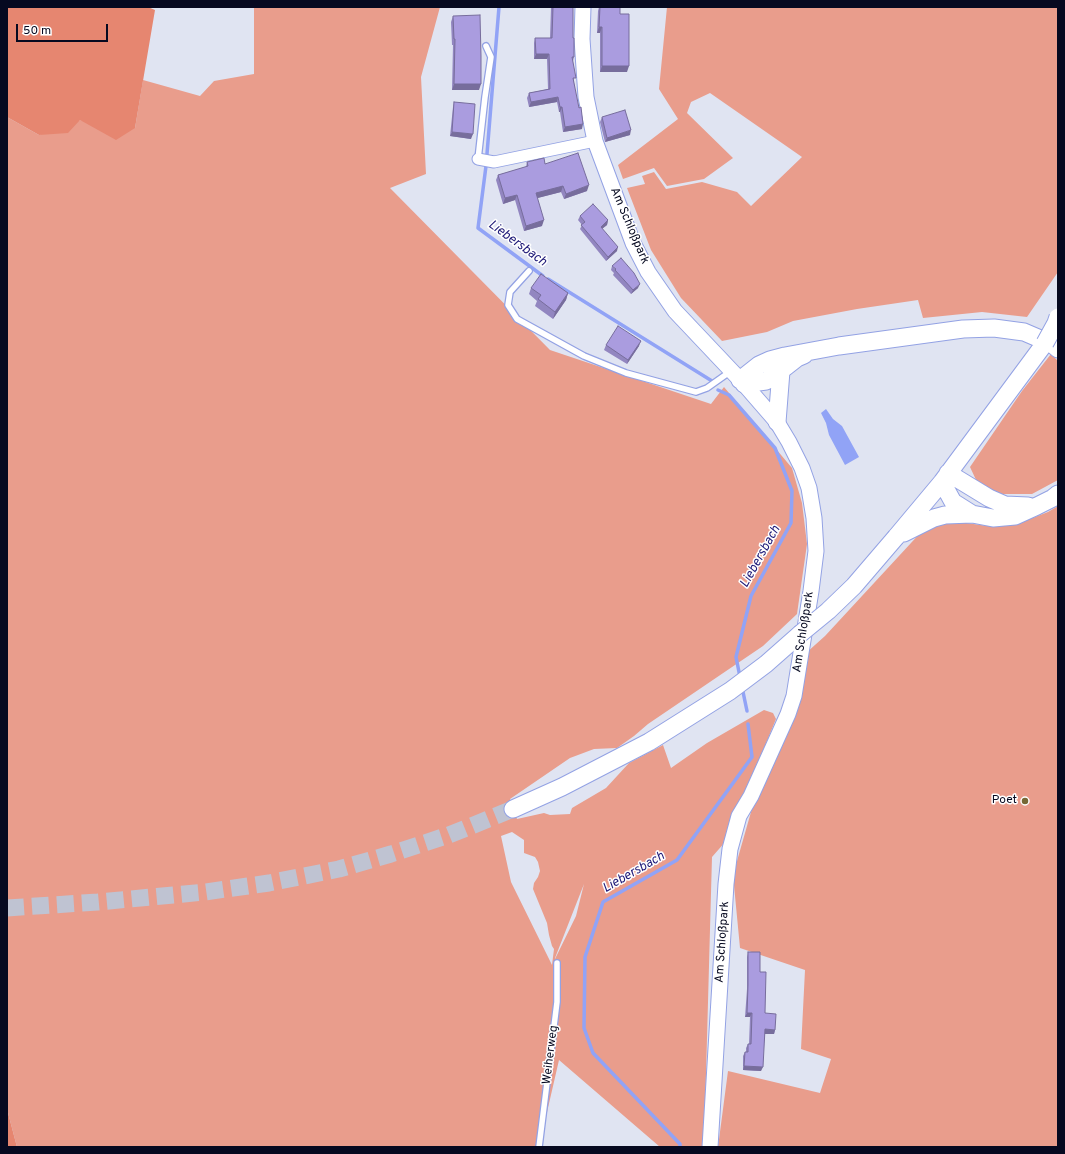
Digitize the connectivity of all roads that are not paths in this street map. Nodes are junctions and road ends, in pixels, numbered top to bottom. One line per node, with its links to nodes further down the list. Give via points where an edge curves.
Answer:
1 (583, 7): 3 (street, Am Schloßpark, via 582,39 586,97)
2 (486, 46): 4 (lane, via 491,57)
3 (595, 141): 4 (street, via 494,162); 10 (street, Am Schloßpark, via 633,243 648,272 675,311)
4 (478, 159)
5 (529, 271): 10 (lane, via 510,292 508,304 517,319 584,356 626,373 696,392)
6 (1058, 317): 12 (main road, bridge, via 1045,343)
7 (1058, 349): 8 (main road, via 1024,332 994,328 963,329)
8 (814, 350): 9 (main road, via 797,358); 10 (main road, via 770,360)
9 (782, 371): 10 (main road, via 766,381); 11 (main road)
10 (739, 378): 11 (street, Am Schloßpark)
11 (777, 422): 20 (street, Am Schloßpark, via 790,442 809,488 816,551 794,696 740,816 730,848)
12 (945, 478): 14 (main road, via 1005,505); 15 (main road, via 953,502); 16 (main road)
13 (1058, 494): 14 (main road)
14 (1037, 506): 15 (main road, via 1015,516 994,518)
15 (972, 514): 16 (main road, via 934,518)
16 (896, 537): 17 (main road, bridge, via 854,586 828,611 730,691 649,742)
17 (513, 809)
18 (557, 963): 19 (lane, Weiherweg, via 557,1002)
19 (539, 1147)
20 (710, 1147)

